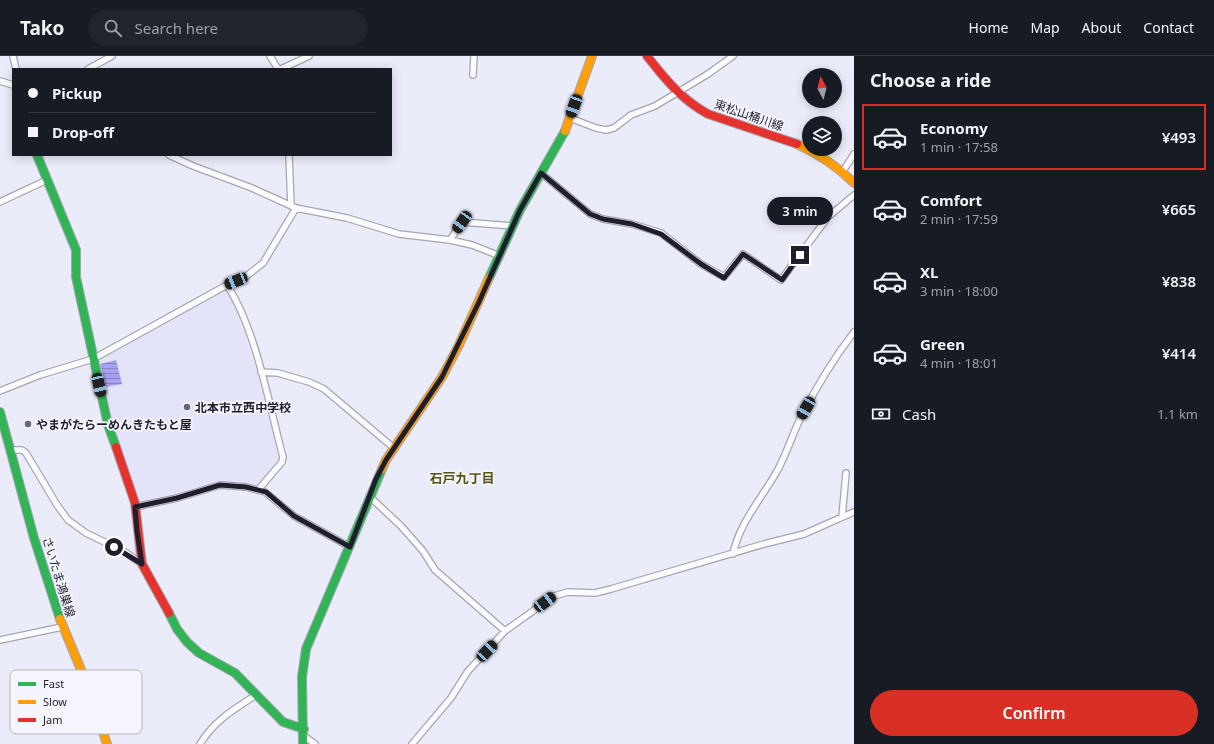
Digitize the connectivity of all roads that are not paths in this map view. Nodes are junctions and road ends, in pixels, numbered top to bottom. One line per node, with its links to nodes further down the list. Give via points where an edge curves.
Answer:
1 (13, 56): 9 (street)
2 (112, 56): 10 (street)
3 (270, 56): 11 (street)
4 (309, 56): 12 (street)
5 (474, 56): 13 (street)
6 (592, 56): 17 (street)
7 (647, 56): 16 (street, 東松山桶川線)
8 (733, 56): 16 (street)
9 (16, 68)
10 (90, 68)
11 (279, 68)
12 (282, 68)
13 (473, 75)
14 (0, 81): 15 (street)
15 (12, 85)
16 (677, 92): 17 (street, via 655,106 631,115 614,128 606,130); 22 (street, 東松山桶川線, via 692,106 708,114 811,150)
17 (570, 118): 23 (street)
18 (854, 154): 22 (street)
19 (37, 156): 24 (street)
20 (170, 156): 28 (street)
21 (289, 156): 28 (street)
22 (843, 170): 25 (street, 東松山桶川線)
23 (541, 173): 26 (street, via 590,214 661,234 724,278 743,254 782,280 828,217); 29 (street)
24 (48, 180): 27 (street); 34 (street, via 76,250 76,277)
25 (854, 183)
26 (854, 195)
27 (0, 202)
28 (293, 207): 30 (street, via 348,218 399,234); 32 (street, via 263,263 244,278)
29 (512, 226): 30 (street, via 462,222); 31 (street)
30 (450, 240): 31 (street)
31 (500, 256): 38 (street, via 442,377)
32 (227, 285): 34 (street); 35 (street, via 237,299)
33 (854, 332): 47 (street, via 834,359 801,417 777,472 756,504)
34 (93, 359): 36 (street, via 40,375); 43 (street, via 108,425)
35 (261, 372): 38 (street, via 278,373 324,389); 41 (street, via 283,457 282,462)
36 (0, 391)
37 (0, 412): 39 (street, さいたま鴻巣線)
38 (395, 449): 42 (street, via 386,460)
39 (10, 450): 48 (street, via 22,450 26,453 68,520); 49 (street, さいたま鴻巣線)
40 (846, 473): 45 (street)
41 (258, 490): 43 (street, via 220,485); 46 (street, via 266,492 294,516)
42 (369, 496): 46 (street); 50 (street, via 401,526 423,551 435,570)
43 (135, 507): 48 (street)
44 (854, 512): 45 (street)
45 (842, 517): 47 (street, via 804,534)
46 (350, 547): 55 (street, via 306,649 302,677)
47 (733, 554): 50 (street, via 595,593 568,592 554,596)
48 (142, 564): 53 (street, via 177,629 187,642 200,653 235,673)
49 (62, 627): 51 (street); 52 (street, さいたま鴻巣線)
50 (506, 631): 59 (street, via 468,671 451,698)
51 (0, 640)
52 (81, 670)
53 (256, 695): 55 (street, via 283,722); 57 (street, via 219,719)
54 (104, 734): 56 (street, さいたま鴻巣線)
55 (304, 736): 58 (street)
56 (107, 744)
57 (200, 744)
58 (315, 744)
59 (412, 744)

